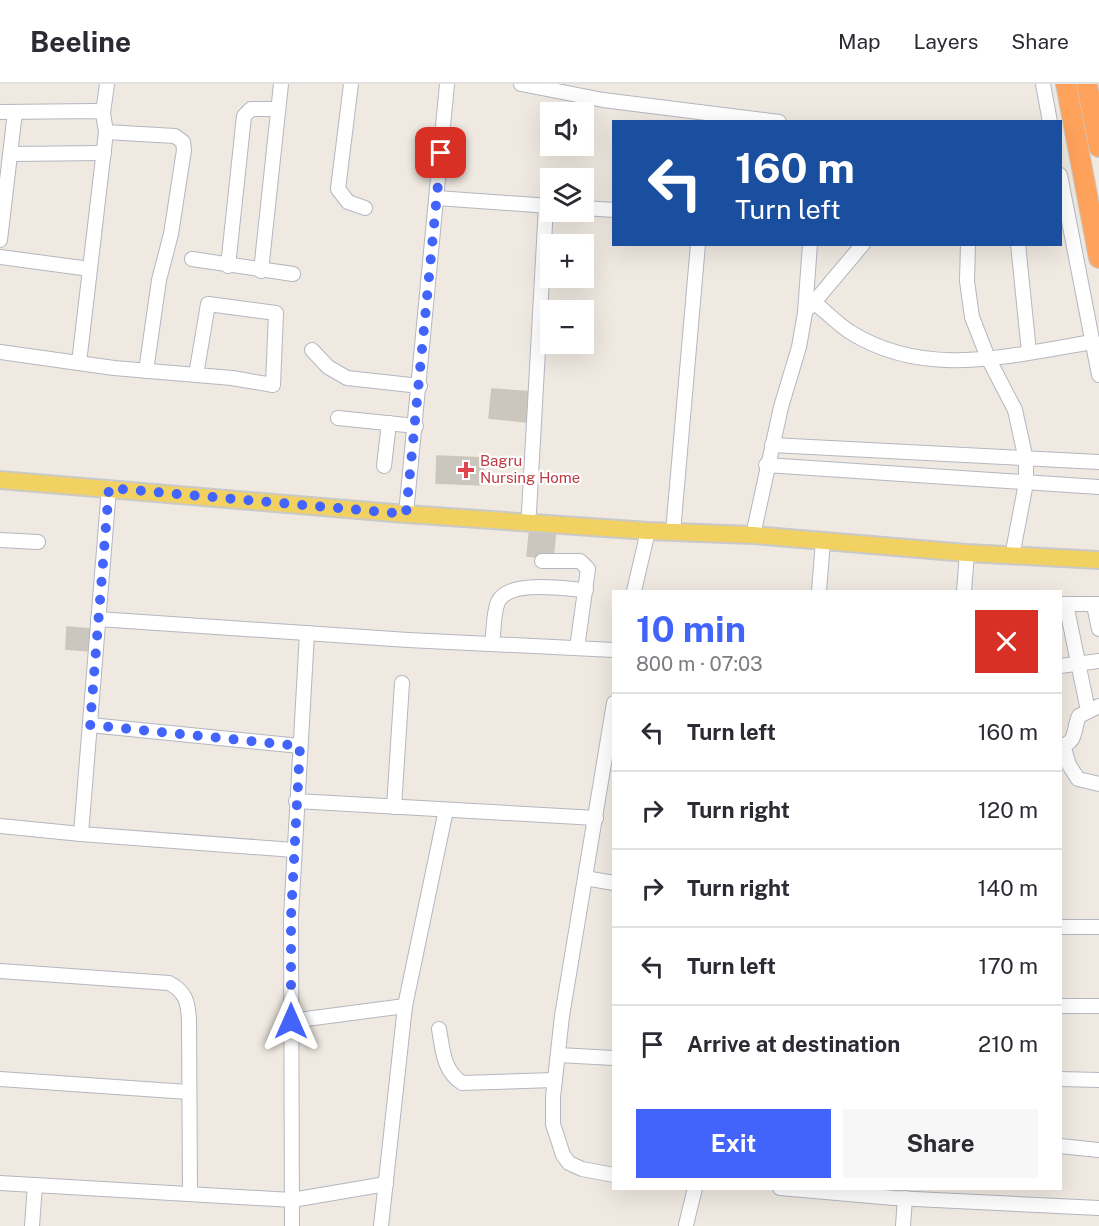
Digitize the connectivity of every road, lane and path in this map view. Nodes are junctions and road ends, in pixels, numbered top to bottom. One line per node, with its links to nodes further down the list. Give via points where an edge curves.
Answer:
1 (107, 84): 12 (street)
2 (281, 84): 9 (street)
3 (351, 84): 23 (street, via 338,189 348,202)
4 (447, 84): 21 (street)
5 (521, 84): 13 (street)
6 (1042, 84): 15 (street)
7 (1065, 84): 35 (highway)
8 (1087, 84): 17 (highway)
9 (278, 109): 37 (street, via 251,109 244,116); 39 (street)
10 (0, 112): 11 (street)
11 (15, 112): 12 (street); 19 (street)
12 (103, 113): 16 (street)
13 (709, 117): 14 (street)
14 (751, 120)
15 (1050, 120)
16 (106, 132): 18 (street); 48 (street, via 175,136 183,142)
17 (1099, 147)
18 (104, 153): 19 (street); 38 (street)
19 (10, 154): 28 (street)
20 (1062, 194): 27 (street)
21 (437, 198): 22 (street); 51 (street)
22 (540, 205)
23 (365, 208)
24 (594, 209): 25 (street)
25 (612, 210)
26 (547, 222): 74 (street)
27 (1065, 222): 42 (street)
28 (0, 240)
29 (698, 246): 76 (street)
30 (810, 246): 41 (street)
31 (860, 246): 41 (street)
32 (968, 246): 46 (street, via 972,317)
33 (1018, 246): 45 (street)
34 (0, 257): 38 (street)
35 (1099, 258)
36 (192, 259): 37 (street)
37 (228, 266): 39 (street)
38 (90, 269): 47 (street)
39 (261, 271): 40 (street)
40 (293, 274)
41 (810, 308): 46 (street, via 896,354 922,360); 55 (street)
42 (1093, 342): 45 (street); 50 (street)
43 (312, 350): 51 (street, via 328,368 347,378)
44 (0, 352): 47 (street)
45 (1029, 352): 46 (street)
46 (988, 358): 59 (street, via 1015,410)
47 (79, 363): 48 (street)
48 (146, 371): 49 (street)
49 (196, 375): 49 (street, via 208,304 276,313 273,385)
50 (1099, 375)
51 (420, 386): 54 (street)
52 (338, 418): 53 (street)
53 (388, 423): 54 (street); 63 (street)
54 (416, 426): 73 (street)
55 (772, 445): 56 (street); 62 (street)
56 (824, 448): 57 (street); 64 (street)
57 (890, 452): 58 (street); 66 (street)
58 (948, 456): 59 (street); 67 (street)
59 (1026, 460): 60 (street); 69 (street)
60 (1076, 461): 61 (street); 70 (street)
61 (1099, 462)
62 (766, 465): 64 (street); 75 (street)
63 (384, 466)
64 (823, 469): 66 (street)
65 (0, 471): 73 (main road)
66 (889, 474): 67 (street)
67 (948, 477): 69 (street)
68 (0, 480): 72 (main road)
69 (1026, 483): 70 (street); 81 (street)
70 (1077, 486): 71 (street)
71 (1099, 487)
72 (109, 488): 73 (main road); 92 (street)
73 (406, 509): 74 (main road); 77 (main road)
74 (529, 512): 76 (main road)
75 (755, 526): 76 (main road); 81 (main road)
76 (674, 527): 77 (main road); 79 (main road)
77 (648, 531): 87 (street)
78 (0, 540): 80 (street)
79 (823, 541): 83 (main road); 88 (street)
80 (38, 542)
81 (1014, 546): 82 (main road)
82 (1099, 552)
83 (967, 553): 84 (main road); 89 (street)
84 (1099, 560)
85 (542, 561): 86 (street, via 585,564)
86 (586, 590): 95 (street, via 508,591 497,604); 96 (street)
87 (634, 590)
88 (819, 590)
89 (964, 590)
90 (1063, 604): 91 (street); 99 (street)
91 (1096, 605): 93 (street)
92 (98, 619): 94 (street); 104 (street)
93 (1099, 629)
94 (307, 633): 95 (street); 105 (street)
95 (492, 644): 96 (street)
96 (577, 648): 97 (street)
97 (612, 650)
98 (1099, 660): 99 (street)
99 (1078, 664): 100 (street); 102 (street)
100 (1062, 666)
101 (402, 683): 109 (street)
102 (1093, 709): 106 (street, via 1079,716 1074,737)
103 (612, 716): 111 (street)
104 (90, 725): 105 (street); 113 (street)
105 (300, 746): 108 (street)
106 (1062, 746): 107 (street, via 1078,779)
107 (1099, 784)
108 (296, 801): 109 (street); 114 (street)
109 (394, 807): 110 (street)
110 (446, 810): 111 (street); 120 (street)
111 (596, 818): 115 (street)
112 (0, 826): 113 (street)
113 (81, 834): 114 (street)
114 (294, 849): 123 (street)
115 (585, 878): 116 (street); 125 (street)
116 (612, 883)
117 (1062, 927): 118 (street)
118 (1099, 927)
119 (0, 971): 131 (street, via 170,983 180,989 188,1000)
120 (405, 1006): 123 (street); 136 (street)
121 (1062, 1006): 122 (street)
122 (1099, 1006)
123 (291, 1021): 142 (street)
124 (439, 1029): 129 (street, via 445,1063 462,1083)
125 (558, 1055): 126 (street); 129 (street)
126 (612, 1058)
127 (0, 1079): 131 (street)
128 (1062, 1079): 130 (street)
129 (555, 1080): 134 (street, via 553,1124 563,1155 582,1169)
130 (1099, 1080)
131 (188, 1092): 140 (street)
132 (1062, 1146): 133 (street)
133 (1099, 1150)
134 (612, 1175)
135 (0, 1183): 137 (street)
136 (386, 1184): 142 (street); 147 (street)
137 (35, 1185): 140 (street); 145 (street)
138 (691, 1190): 144 (street)
139 (805, 1190): 141 (street)
140 (190, 1194): 142 (street)
141 (905, 1198): 143 (street); 148 (street)
142 (292, 1200): 146 (street)
143 (1099, 1208)
144 (686, 1225)
145 (32, 1226)
146 (292, 1226)
147 (381, 1226)
148 (903, 1226)

